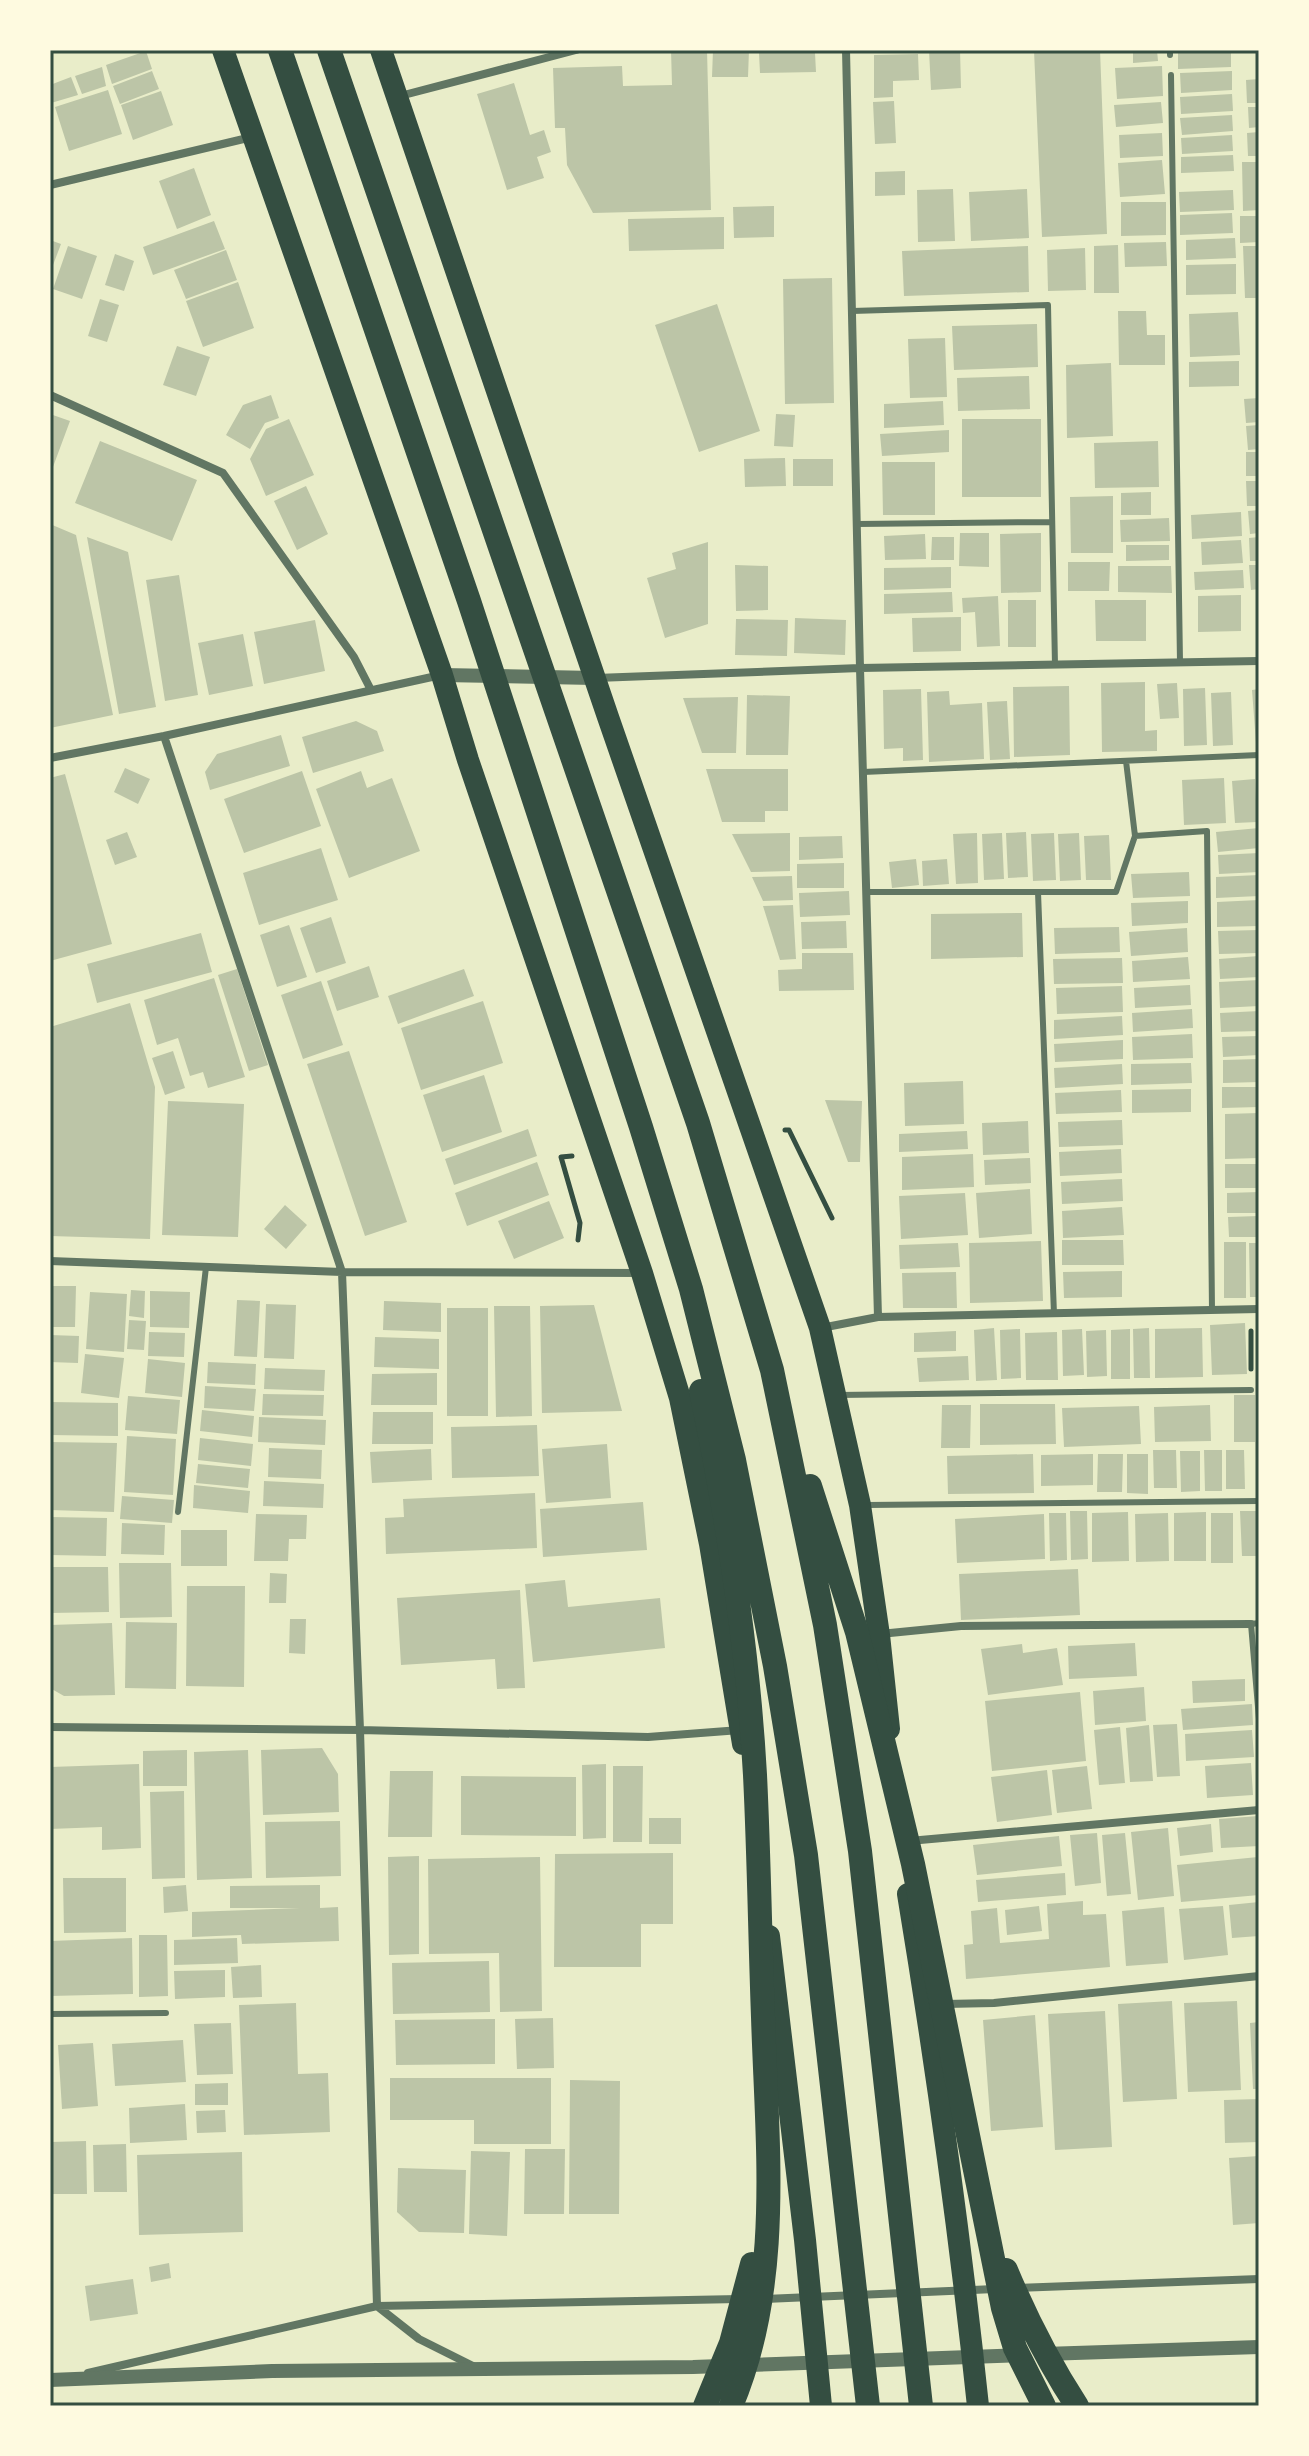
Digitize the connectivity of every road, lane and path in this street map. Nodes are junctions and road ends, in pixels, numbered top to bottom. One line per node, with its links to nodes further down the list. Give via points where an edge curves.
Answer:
1 (223, 50): 9 (highway)
2 (280, 50): 30 (highway, via 469,601)
3 (329, 50): 44 (highway, via 698,1123)
4 (381, 50): 8 (highway)
5 (576, 50): 8 (street)
6 (846, 50): 11 (street)
7 (1171, 75): 16 (lane)
8 (395, 97): 20 (highway)
9 (254, 137): 10 (street); 19 (highway)
10 (50, 185)
11 (852, 311): 13 (lane, via 1048,305); 14 (street)
12 (50, 395): 21 (street, via 223,473 354,657)
13 (1052, 522): 14 (lane); 17 (lane)
14 (857, 524): 18 (street)
15 (1259, 661): 16 (street)
16 (1180, 662): 17 (street)
17 (1055, 665): 18 (street)
18 (860, 668): 20 (street); 26 (street)
19 (442, 675): 20 (street); 21 (street); 38 (highway)
20 (594, 678): 43 (highway)
21 (371, 690): 22 (street)
22 (164, 736): 24 (street); 37 (street)
23 (1259, 755): 25 (lane)
24 (50, 758)
25 (1126, 761): 26 (lane); 27 (lane)
26 (863, 772): 28 (street)
27 (1135, 836): 29 (lane, via 1116,892); 39 (lane, via 1207,831)
28 (866, 892): 29 (lane); 42 (street)
29 (1038, 892): 41 (lane)
30 (641, 1127): 62 (highway, via 702,1395 743,1651 755,1773); 77 (highway, via 691,1289 730,1446 778,1682 806,1855)
31 (789, 1130): 33 (path)
32 (561, 1157): 34 (path, via 580,1223)
33 (832, 1218)
34 (578, 1240)
35 (50, 1261): 36 (street)
36 (206, 1267): 37 (street); 49 (lane)
37 (342, 1272): 38 (street); 54 (street)
38 (642, 1273): 55 (highway, via 680,1398)
39 (1212, 1310): 40 (street); 41 (street)
40 (1255, 1310): 45 (path)
41 (1054, 1314): 42 (street)
42 (878, 1317): 43 (street)
43 (820, 1328): 46 (highway)
44 (772, 1370): 63 (highway, via 857,1632 913,1864); 78 (highway, via 825,1625 860,1851)
45 (1251, 1390): 46 (lane)
46 (835, 1395): 48 (highway)
47 (1259, 1501): 48 (lane)
48 (860, 1505): 51 (highway)
49 (178, 1512)
50 (1255, 1624): 51 (street, via 961,1626); 52 (lane)
51 (879, 1635): 57 (highway)
52 (1259, 1719)
53 (50, 1727): 54 (street)
54 (360, 1730): 55 (street, via 648,1737); 67 (street)
55 (741, 1730): 66 (highway)
56 (1259, 1810): 57 (street)
57 (899, 1842): 59 (highway)
58 (1259, 1976): 59 (street)
59 (926, 2005): 65 (highway)
60 (166, 2013): 61 (lane)
61 (50, 2014)
62 (767, 2178): 75 (highway, via 745,2296); 76 (highway, via 763,2292)
63 (983, 2208): 79 (highway, via 1015,2348); 80 (highway, via 1035,2334)
64 (1259, 2279): 65 (street)
65 (966, 2290): 66 (street); 69 (highway)
66 (812, 2298): 67 (street); 70 (highway)
67 (377, 2306): 71 (street, via 419,2339); 72 (street)
68 (1259, 2347): 69 (street)
69 (972, 2357): 70 (street); 73 (highway)
70 (818, 2363): 71 (street); 74 (highway)
71 (477, 2368): 72 (street)
72 (57, 2379)
73 (977, 2398)
74 (821, 2405)
75 (705, 2406)
76 (731, 2406)
77 (868, 2406)
78 (921, 2406)
79 (1044, 2406)
80 (1077, 2406)

